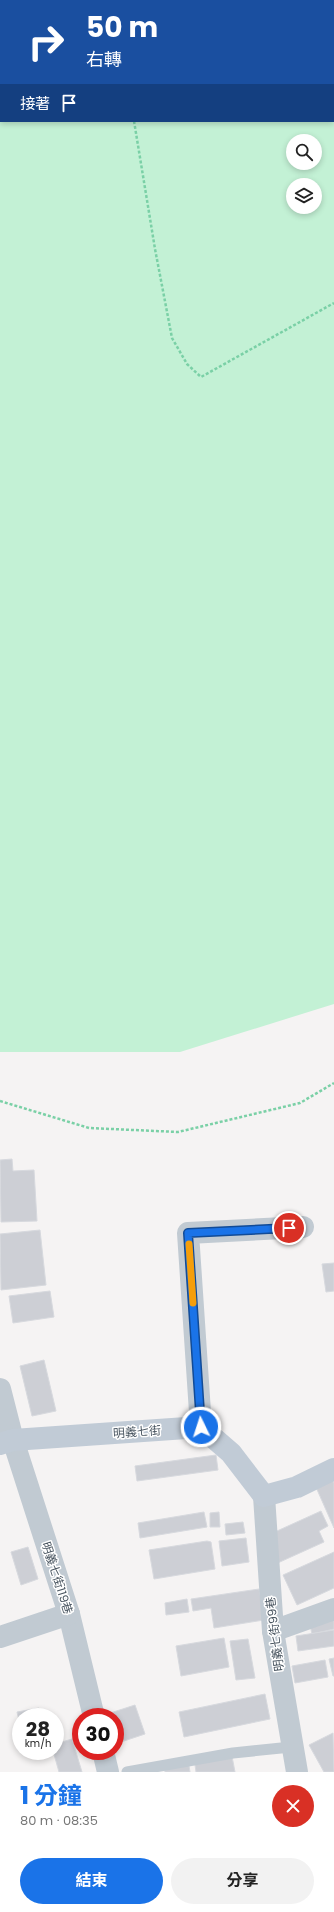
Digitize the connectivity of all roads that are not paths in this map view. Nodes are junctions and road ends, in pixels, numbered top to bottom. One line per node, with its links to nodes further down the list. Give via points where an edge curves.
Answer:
1 (304, 1228): 3 (street, via 188,1233)
2 (0, 1389): 4 (street, 明義七街119巷)
3 (201, 1427): 4 (street, 明義七街); 6 (street, via 231,1453)
4 (7, 1442): 8 (street, 明義七街119巷)
5 (334, 1469): 6 (street, via 297,1487)
6 (264, 1496): 9 (street, 明義七街99巷)
7 (334, 1609): 9 (street)
8 (69, 1614): 10 (street); 11 (street, 明義七街119巷)
9 (273, 1631): 12 (street, 明義七街99巷)
10 (0, 1637)
11 (92, 1708)
12 (291, 1747): 15 (lane, via 233,1753); 16 (street, 明義七街99巷)
13 (105, 1760): 14 (street)
14 (108, 1772)
15 (128, 1772)
16 (297, 1772)

